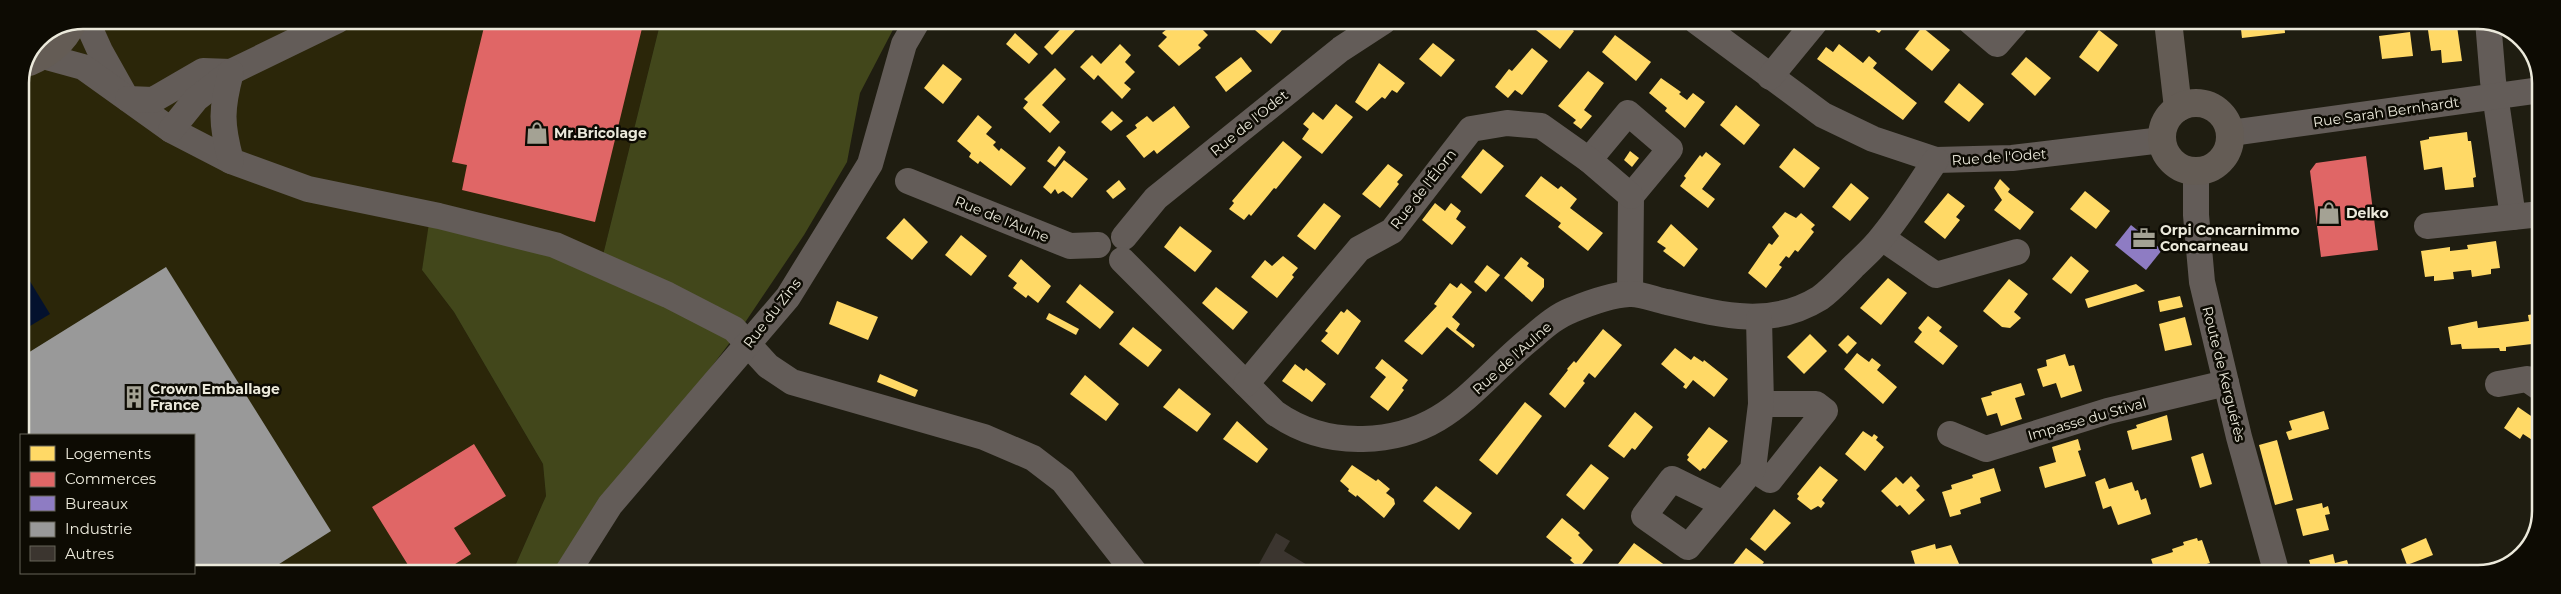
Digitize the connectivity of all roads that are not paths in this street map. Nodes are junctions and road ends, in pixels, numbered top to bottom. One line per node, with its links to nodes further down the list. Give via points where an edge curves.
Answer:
1 (90, 29): 17 (street)
2 (320, 29): 13 (street)
3 (913, 29): 36 (street, Rue du Zins, via 904,44 870,164 788,297)
4 (1372, 29): 32 (street, Rue de l'Odet, via 1341,49 1156,198)
5 (1708, 29): 14 (street, Rue de l'Odet)
6 (1809, 29): 14 (street)
7 (1979, 29): 8 (street, via 1997,44)
8 (2010, 29)
9 (2169, 29): 18 (main road)
10 (2489, 30): 16 (street)
11 (68, 31): 12 (main road, via 64,38)
12 (36, 59): 17 (street, via 82,67)
13 (232, 72): 17 (street, via 203,71 154,100); 19 (street, via 196,99); 24 (street, via 223,103 223,132)
14 (1770, 77): 23 (street, Rue de l'Odet, via 1823,115 1873,139)
15 (2532, 91): 16 (street, Rue Sarah Bernhardt)
16 (2496, 96): 20 (street, Rue Sarah Bernhardt); 29 (street)
17 (128, 99): 19 (street)
18 (2178, 108): 20 (main road, via 2200,102 2211,106 2221,112); 21 (main road, via 2165,122)
19 (171, 130): 24 (street)
20 (2230, 133): 25 (main road, via 2230,145 2225,156 2212,167)
21 (2162, 140): 23 (street, Rue de l'Odet, via 2012,158); 25 (main road, via 2170,158 2186,170)
22 (1589, 160): 27 (street, Rue de l'Élorn); 27 (street, via 1628,113 1670,149); 39 (street, Rue de l'Élorn, via 1541,126 1506,123 1471,129 1392,231 1358,249)
23 (1936, 160): 31 (street, Rue de l'Aulne)
24 (231, 161): 36 (street, via 308,189 439,216 556,245 685,304 734,329)
25 (2196, 171): 38 (street, Route de Kerguérès, via 2197,242 2202,282)
26 (908, 181): 32 (street, Rue de l'Aulne, via 1070,246 1098,245 1106,233 1115,232)
27 (1631, 196): 34 (street)
28 (2532, 215): 29 (street)
29 (2514, 217): 30 (street)
30 (2427, 226)
31 (1882, 238): 33 (street, via 1936,275); 35 (street, Rue de l'Aulne, via 1820,298)
32 (1123, 248): 39 (street, Rue de l'Aulne)
33 (2017, 252)
34 (1630, 293): 35 (street, Rue de l'Aulne, via 1720,315); 39 (street, Rue de l'Aulne, via 1570,310 1548,324 1518,348 1463,403 1416,430 1376,439 1344,440 1314,434 1291,425 1274,413)
35 (1759, 319): 41 (street)
36 (749, 343): 45 (street, Rue du Zins, via 610,505); 46 (street, via 768,366 792,382 984,437 1034,458 1063,481)
37 (2532, 382): 40 (street, via 2528,379)
38 (2226, 383): 42 (street, Impasse du Stival, via 2108,411 1986,449); 47 (street, Route de Kerguérès)
39 (1246, 384)
40 (2498, 384)
41 (1761, 404): 43 (street); 43 (street, via 1816,404 1825,412 1770,480)
42 (1950, 434)
43 (1753, 469): 44 (street)
44 (1723, 504)
45 (572, 565)
46 (1129, 565)
47 (2275, 565)

